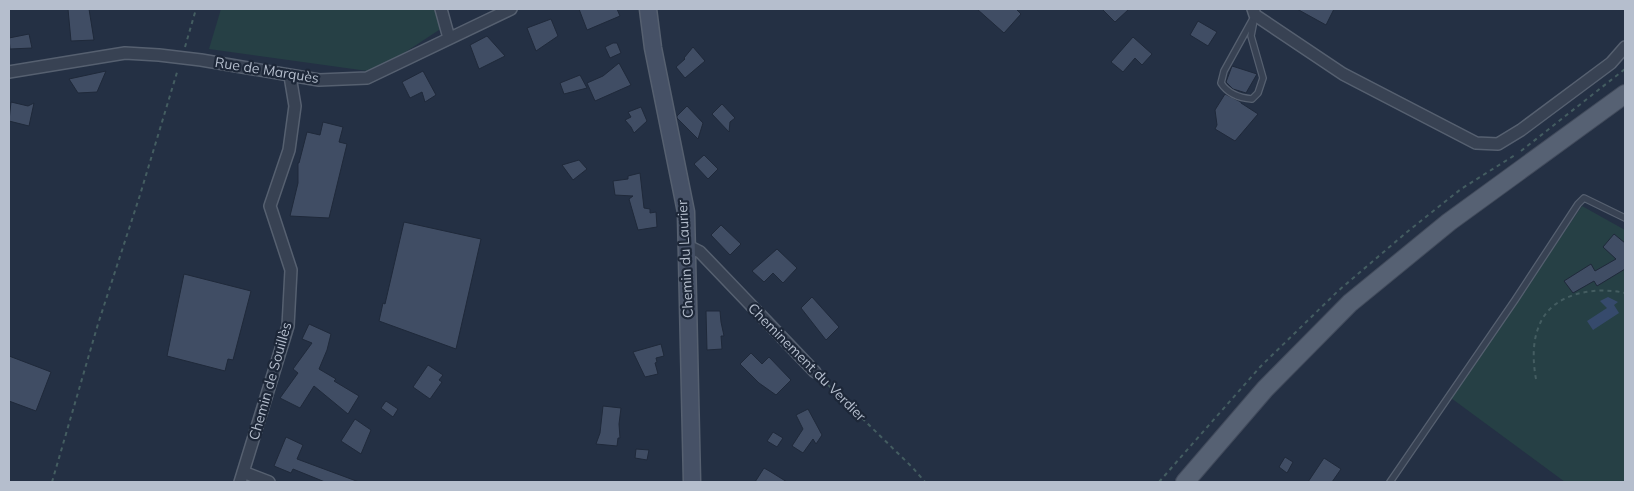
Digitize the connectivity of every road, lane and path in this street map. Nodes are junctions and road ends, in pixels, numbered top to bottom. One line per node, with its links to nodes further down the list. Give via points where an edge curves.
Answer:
1 (196, 9): 8 (path)
2 (441, 9): 6 (street)
3 (511, 9): 6 (street, Rue de Marquès)
4 (648, 9): 13 (street, Chemin du Laurier, via 686,212)
5 (1254, 12): 5 (lane, via 1224,71 1222,83 1231,93 1252,99 1258,93 1262,78 1251,36); 7 (street, via 1343,74 1476,143 1498,144 1522,130 1611,63)
6 (449, 38): 10 (street, Rue de Marquès, via 367,78 319,80)
7 (1625, 47)
8 (182, 58): 9 (street, Rue de Marquès, via 125,53); 10 (street, Rue de Marquès); 18 (path)
9 (9, 72)
10 (290, 76): 17 (street, Chemin de Souillès, via 295,106 289,150 270,206 291,270 288,326)
11 (1625, 94): 22 (main road, via 1449,222 1350,303 1266,389)
12 (1625, 218): 23 (lane, via 1584,198 1578,204)
13 (686, 245): 15 (street, Cheminement du Verdier, via 700,252); 20 (street, Chemin du Laurier)
14 (1625, 294): 16 (path, via 1609,291 1582,293 1554,305 1539,325 1536,336)
15 (815, 372): 21 (path, Cheminement du Verdier)
16 (1536, 379)
17 (242, 477): 19 (street)
18 (52, 482)
19 (269, 482)
20 (692, 482)
21 (925, 482)
22 (1185, 482)
23 (1390, 482)

